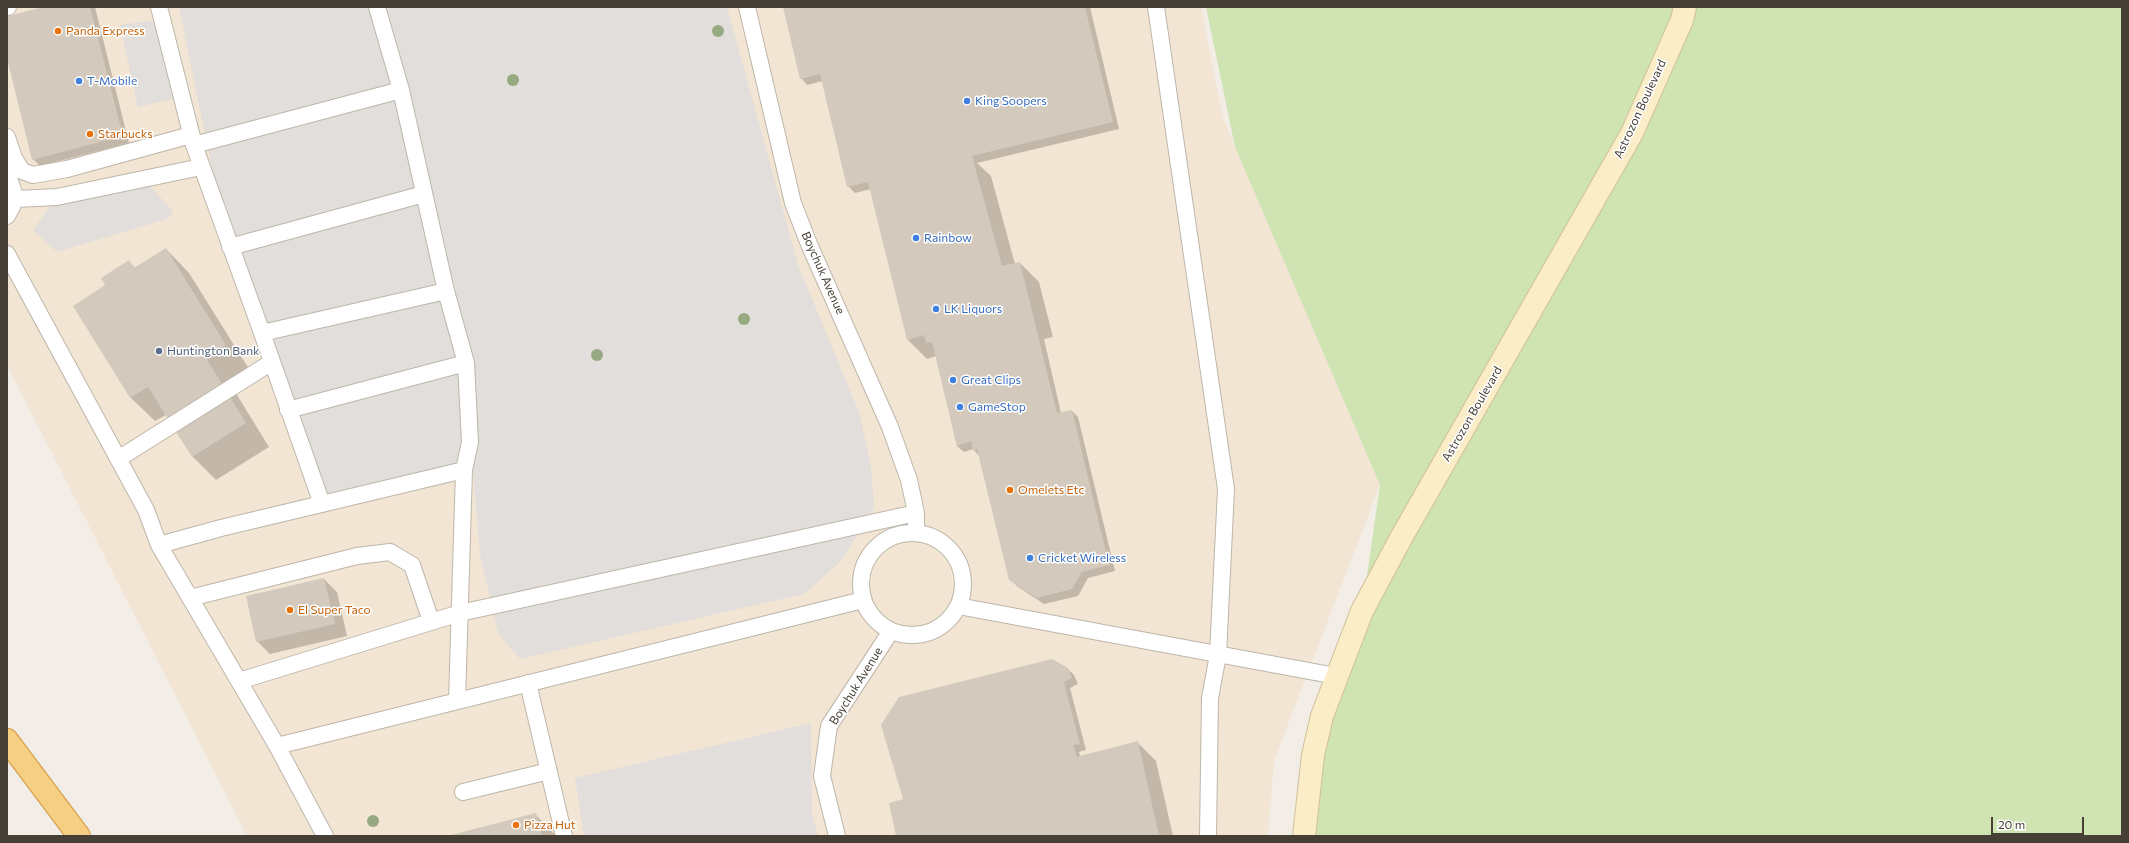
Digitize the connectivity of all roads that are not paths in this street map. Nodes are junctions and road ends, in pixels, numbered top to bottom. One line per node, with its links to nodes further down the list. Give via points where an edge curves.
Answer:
1 (159, 7): 8 (lane)
2 (377, 7): 6 (lane)
3 (747, 7): 24 (lane, Boychuk Avenue, via 793,203 890,427 909,480)
4 (1156, 7): 33 (lane, via 1226,489)
5 (1685, 7): 34 (main road, Astrozon Boulevard, via 1682,20 1632,132 1398,544 1362,611)
6 (400, 90): 8 (lane); 11 (lane)
7 (7, 137): 8 (lane, via 14,158 22,171 32,175)
8 (192, 140): 9 (lane)
9 (201, 167): 12 (lane, via 57,197); 14 (lane)
10 (7, 172): 12 (lane)
11 (424, 194): 14 (lane); 16 (lane, via 439,251)
12 (16, 199): 13 (lane)
13 (7, 216)
14 (230, 246): 17 (lane)
15 (7, 254): 21 (lane)
16 (446, 291): 17 (lane); 19 (lane)
17 (262, 333): 18 (lane)
18 (272, 362): 20 (lane); 21 (lane)
19 (466, 363): 20 (lane); 22 (lane, via 470,442)
20 (288, 410): 23 (lane)
21 (118, 459): 26 (lane, via 146,510)
22 (464, 470): 23 (lane); 30 (lane)
23 (322, 504): 26 (lane)
24 (916, 514): 25 (lane, Boychuk Avenue); 30 (lane)
25 (916, 532): 28 (lane, via 890,538 875,548 864,566 860,583); 29 (lane, via 935,537 949,548 961,566 964,589)
26 (159, 545): 27 (lane)
27 (190, 598): 31 (lane, via 358,556 390,552 412,565); 35 (lane)
28 (863, 600): 32 (lane, via 872,616); 36 (lane)
29 (958, 606): 32 (lane, via 942,626 926,634 909,635); 33 (lane)
30 (460, 613): 31 (lane); 37 (lane)
31 (431, 621): 35 (lane)
32 (891, 631): 45 (lane, Boychuk Avenue, via 829,726 822,776)
33 (1218, 655): 34 (lane); 46 (lane, via 1210,698)
34 (1336, 676): 47 (main road, Astrozon Boulevard, via 1322,716 1313,755)
35 (239, 682): 39 (lane)
36 (528, 683): 37 (lane); 40 (lane)
37 (457, 701): 39 (lane)
38 (7, 740): 42 (highway)
39 (277, 746): 43 (lane)
40 (549, 771): 41 (lane); 44 (lane)
41 (462, 792)
42 (79, 836)
43 (325, 836)
44 (564, 836)
45 (837, 836)
46 (1208, 836)
47 (1304, 836)

